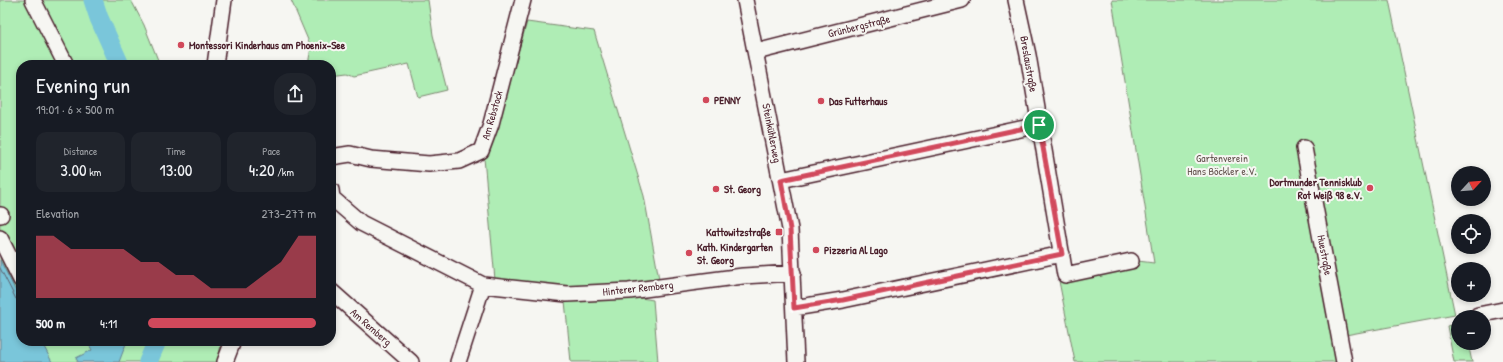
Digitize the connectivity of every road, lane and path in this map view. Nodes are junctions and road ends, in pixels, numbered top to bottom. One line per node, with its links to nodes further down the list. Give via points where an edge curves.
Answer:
1 (33, 0): 8 (street)
2 (224, 0): 9 (street)
3 (523, 0): 12 (street, Am Rebstock, via 491,124 481,151 459,161 429,164 371,159 350,154)
4 (745, 0): 7 (street, Steinkühlerweg)
5 (962, 0): 7 (street, Grünbergstraße)
6 (1016, 0): 10 (street, Breslaustraße)
7 (756, 52): 13 (street, Steinkühlerweg)
8 (63, 60)
9 (216, 60)
10 (1039, 125): 13 (street); 16 (street, Breslaustraße)
11 (1304, 148): 30 (street, Huestraße)
12 (336, 156)
13 (781, 180): 19 (street, Steinkühlerweg, via 790,229)
14 (336, 198): 20 (street, Hinterer Remberg, via 361,223)
15 (0, 238): 18 (street)
16 (1062, 254): 17 (street, Breslaustraße, via 1065,275); 22 (street)
17 (1130, 261)
18 (16, 270)
19 (793, 273): 20 (street, Hinterer Remberg, via 735,276 629,291 567,294); 22 (street, Steinkühlerweg)
20 (483, 285): 28 (street)
21 (336, 295): 27 (street, Am Remberg)
22 (794, 308): 29 (street, Steinkühlerweg)
23 (1503, 310): 24 (street)
24 (1491, 312)
25 (231, 346): 26 (street)
26 (224, 362)
27 (411, 362)
28 (458, 362)
29 (796, 362)
30 (1344, 362)

